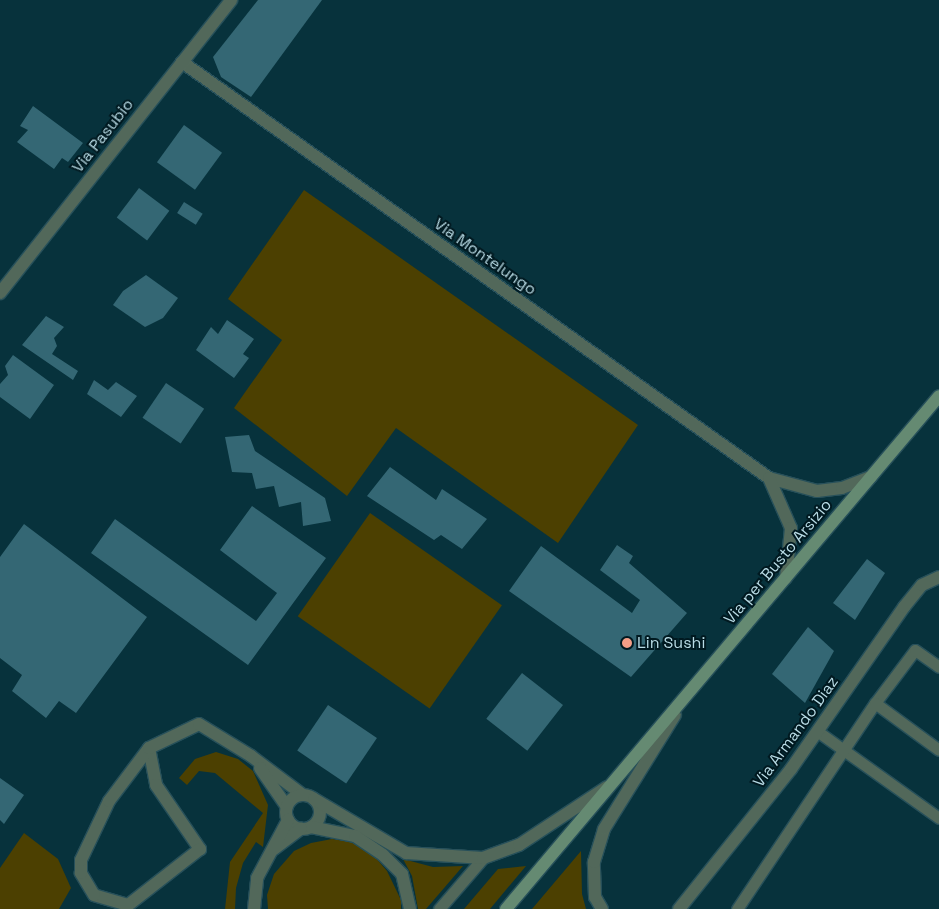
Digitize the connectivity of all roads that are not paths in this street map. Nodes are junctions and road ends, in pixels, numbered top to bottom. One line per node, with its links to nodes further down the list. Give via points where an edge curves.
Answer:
1 (231, 0): 2 (street, Via Pasubio)
2 (182, 62): 3 (street, Via Pasubio); 6 (street, Via Montelungo)
3 (0, 292)
4 (939, 396): 5 (main road, Via per Busto Arsizio)
5 (871, 477): 6 (street, Via Montelungo, via 842,488 817,490); 8 (main road, Via per Busto Arsizio)
6 (769, 478): 8 (street, via 791,528)
7 (939, 577): 12 (street, Via Armando Diaz, via 922,585 904,607)
8 (786, 578): 10 (main road, Via per Busto Arsizio)
9 (939, 668): 11 (lane, via 915,650)
10 (688, 695): 17 (main road, Via per Busto Arsizio); 29 (street, via 604,829 594,862 595,897)
11 (875, 703): 14 (lane); 15 (lane)
12 (817, 731): 14 (lane); 30 (street, Via Armando Diaz)
13 (149, 748): 13 (street, via 109,801 81,860 81,874 94,895 128,905 200,849 156,785); 16 (street, via 199,724)
14 (844, 750): 20 (lane); 31 (lane)
15 (939, 750)
16 (251, 756): 18 (street); 19 (street)
17 (621, 777): 24 (street, via 519,845); 28 (main road, Via per Busto Arsizio)
18 (308, 797): 19 (street, via 292,799); 22 (street, via 320,814); 24 (street, via 406,853)
19 (288, 807): 21 (street)
20 (939, 818)
21 (288, 820): 22 (street); 23 (street)
22 (306, 828): 23 (street); 26 (street, via 355,836 383,855 402,874)
23 (272, 851): 25 (street, via 257,878)
24 (483, 858): 27 (lane)
25 (254, 909)
26 (410, 909)
27 (439, 909)
28 (506, 909)
29 (602, 909)
30 (679, 909)
31 (736, 909)

